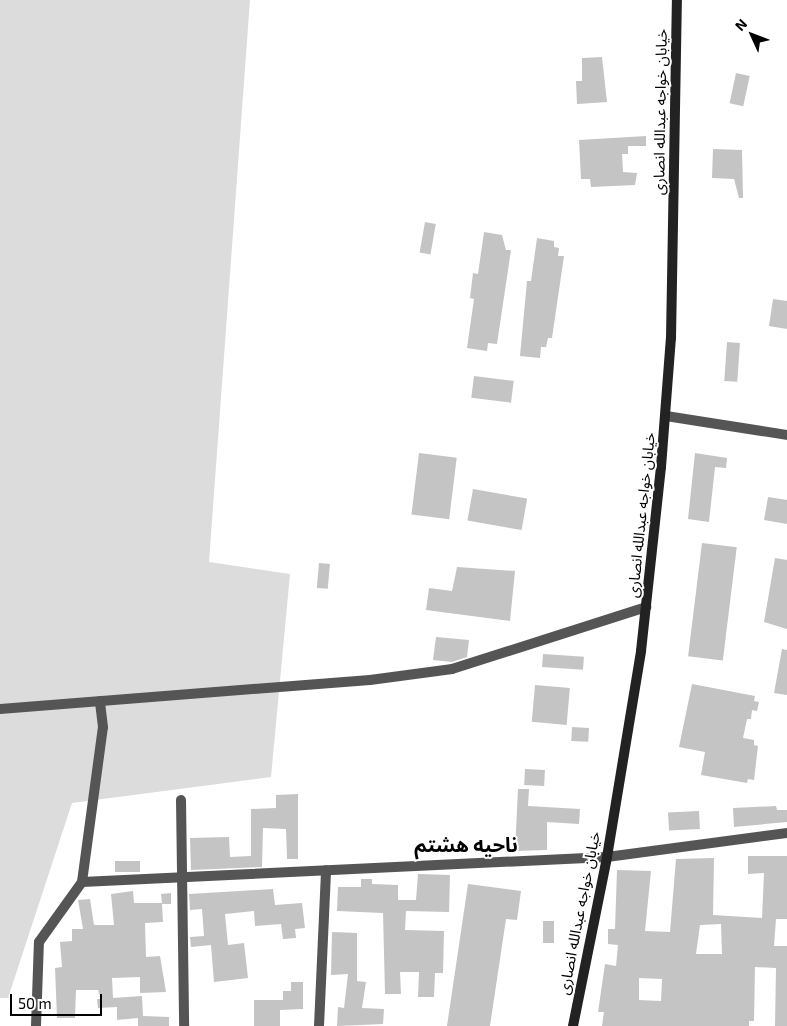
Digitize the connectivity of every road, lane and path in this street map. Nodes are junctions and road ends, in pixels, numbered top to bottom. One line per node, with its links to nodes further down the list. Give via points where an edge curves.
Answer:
1 (676, 0): 2 (street, خیابان خواجه عبدالله انصاری)
2 (666, 416): 3 (street); 4 (street, خیابان خواجه عبدالله انصاری)
3 (787, 435)
4 (646, 607): 5 (street, via 452,669 370,680); 9 (street, خیابان خواجه عبدالله انصاری)
5 (100, 701): 6 (street); 12 (street, via 103,728)
6 (0, 709)
7 (181, 800): 11 (street)
8 (787, 833): 9 (street)
9 (607, 857): 10 (street); 16 (street, خیابان خواجه عبدالله انصاری)
10 (326, 870): 11 (street); 15 (street)
11 (180, 878): 12 (street); 14 (street)
12 (82, 882): 13 (street, via 39,942)
13 (36, 1026)
14 (184, 1026)
15 (319, 1026)
16 (573, 1026)

